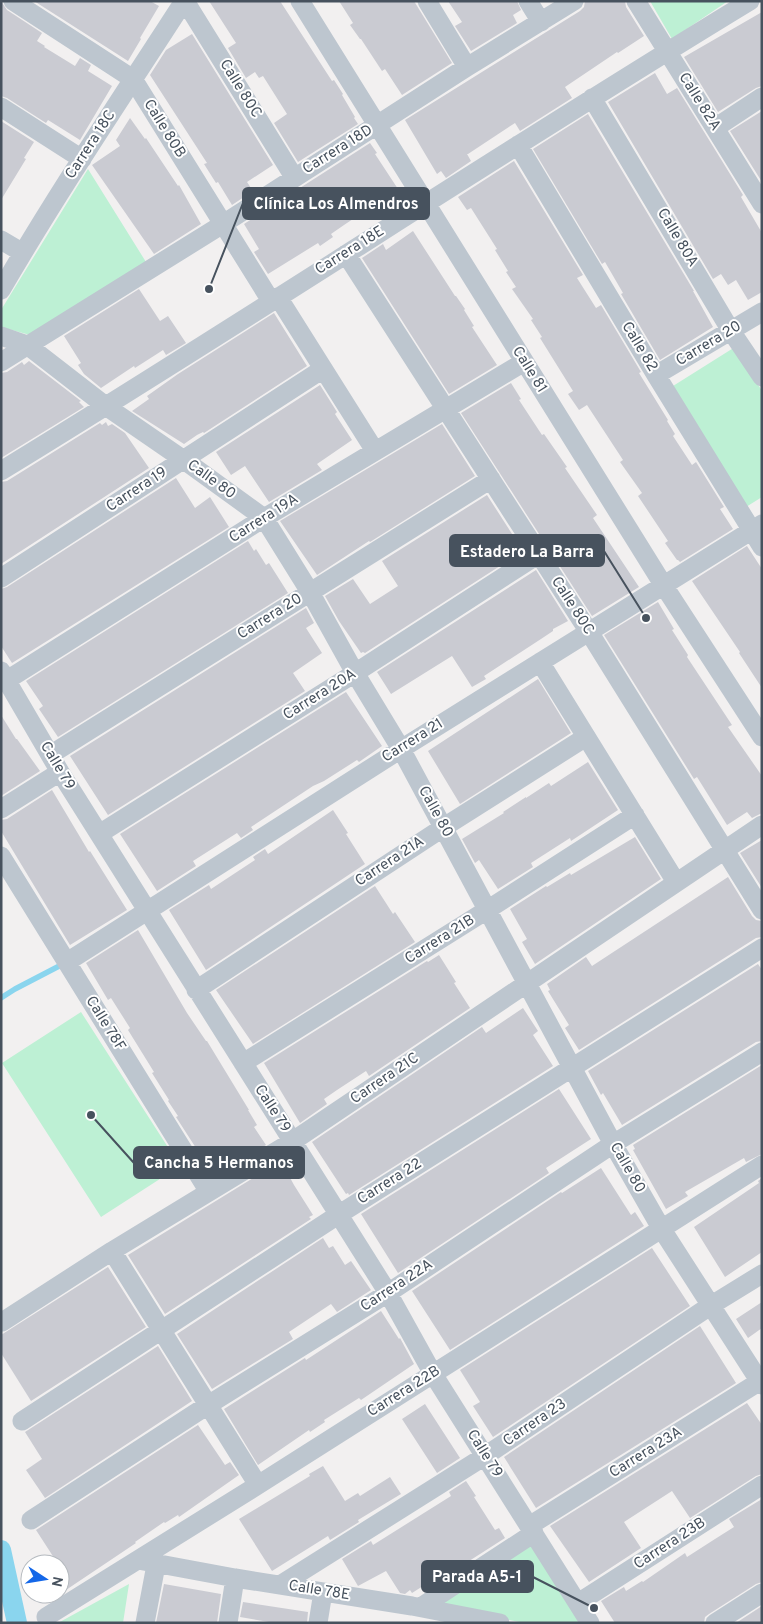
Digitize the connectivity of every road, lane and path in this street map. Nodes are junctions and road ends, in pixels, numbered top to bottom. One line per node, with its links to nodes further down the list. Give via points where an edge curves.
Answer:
1 (13, 1): 12 (street, Calle 80B)
2 (184, 1): 12 (street, Carrera 18C); 20 (street, Calle 80C)
3 (300, 1): 16 (street, Calle 81)
4 (427, 1): 11 (street)
5 (528, 1): 9 (street)
6 (574, 1): 9 (street, Carrera 18D)
7 (636, 1): 10 (street, Calle 82A)
8 (750, 1): 10 (street, Carrera 18E)
9 (541, 22): 11 (street, Carrera 18D)
10 (667, 51): 14 (street, Carrera 18E); 17 (street, Calle 82A)
11 (467, 67): 16 (street, Carrera 18D)
12 (133, 80): 19 (street, Carrera 18C); 23 (street, Calle 80B)
13 (762, 97): 17 (street)
14 (592, 98): 18 (street, Carrera 18E); 30 (street, Calle 80A)
15 (1, 108): 19 (street)
16 (376, 126): 20 (street, Carrera 18D); 22 (street, Calle 81)
17 (715, 128): 21 (street, Calle 82A)
18 (518, 145): 22 (street, Carrera 18E); 36 (street, Calle 82)
19 (82, 159): 25 (street, Carrera 18C)
20 (294, 177): 23 (street, Carrera 18D)
21 (762, 203)
22 (425, 204): 26 (street, Carrera 18E); 34 (street, Calle 81)
23 (223, 224): 28 (street, Calle 80B); 32 (street, Carrera 18D)
24 (1, 240): 25 (street)
25 (22, 253): 27 (street, Carrera 18C)
26 (346, 254): 28 (street, Carrera 18E); 39 (street, Calle 80C)
27 (1, 290)
28 (275, 299): 35 (street, Calle 80B); 38 (street, Carrera 18E)
29 (762, 312): 30 (street, Carrera 20)
30 (731, 331): 36 (street, Carrera 20); 37 (street, Calle 80A)
31 (1, 336): 32 (street, Calle 80)
32 (27, 345): 33 (street, Carrera 18D); 38 (street, Calle 80)
33 (1, 362)
34 (524, 362): 39 (street, Carrera 19A); 48 (street, Calle 81)
35 (323, 369): 40 (street, Calle 80B); 41 (street, Carrera 19)
36 (656, 376): 45 (street, Calle 82)
37 (762, 377)
38 (107, 406): 41 (street, Calle 80); 42 (street, Carrera 18E)
39 (445, 408): 40 (street, Carrera 19A); 43 (street, Calle 80C)
40 (375, 451): 44 (street, Carrera 19A)
41 (184, 460): 44 (street, Calle 80); 47 (street, Carrera 19)
42 (1, 471)
43 (491, 478): 46 (street, Calle 80C); 49 (street, Carrera 20)
44 (264, 518): 49 (street, Calle 80); 53 (street, Carrera 19A)
45 (758, 534): 48 (street, Carrera 21)
46 (539, 554): 50 (street, Calle 80C); 52 (street, Carrera 20A)
47 (1, 578)
48 (664, 586): 50 (street, Carrera 21); 55 (street, Calle 81)
49 (310, 592): 52 (street, Calle 80); 57 (street, Carrera 20)
50 (590, 632): 51 (street, Carrera 21); 64 (street, Calle 80C)
51 (540, 662): 54 (street); 56 (street, Carrera 21)
52 (355, 673): 56 (street, Calle 80); 63 (street, Carrera 20A)
53 (4, 675): 57 (street, Calle 79)
54 (586, 737): 60 (street); 62 (street, Carrera 21A)
55 (762, 737)
56 (400, 749): 62 (street, Calle 80); 69 (street, Carrera 21)
57 (50, 755): 58 (street, Calle 79)
58 (60, 772): 59 (street); 63 (street, Calle 79)
59 (1, 809)
60 (634, 815): 66 (street); 67 (street, Carrera 21B)
61 (762, 825): 64 (street, Carrera 21C)
62 (444, 827): 67 (street, Calle 80); 73 (street, Carrera 21A)
63 (99, 834): 69 (street, Calle 79)
64 (725, 849): 66 (street, Carrera 21C); 68 (street, Calle 80C)
65 (1, 856): 71 (street, Calle 78F)
66 (676, 882): 72 (street, Carrera 21C)
67 (487, 910): 72 (street, Calle 80); 75 (street, Carrera 21B)
68 (762, 910)
69 (147, 911): 71 (street, Carrera 21); 73 (street, Calle 79)
70 (762, 948): 76 (street, Carrera 22)
71 (66, 962): 80 (street, Calle 78F)
72 (527, 983): 76 (street, Calle 80); 77 (street, Carrera 21C)
73 (196, 990): 75 (street, Calle 79)
74 (762, 1052): 78 (street, Carrera 22A)
75 (243, 1063): 77 (street, Calle 79)
76 (571, 1068): 78 (street, Calle 80); 81 (street, Carrera 22)
77 (293, 1141): 80 (street, Carrera 21C); 81 (street, Calle 79)
78 (612, 1144): 82 (street, Calle 80); 85 (street, Carrera 22A)
79 (762, 1165): 82 (street, Carrera 22B)
80 (209, 1192): 83 (street, Carrera 21C)
81 (338, 1215): 85 (street, Calle 79); 88 (street, Carrera 22)
82 (662, 1228): 86 (street, Calle 80); 89 (street, Carrera 22B)
83 (112, 1251): 87 (street, Carrera 21C); 88 (street)
84 (762, 1274): 86 (street, Carrera 23)
85 (388, 1293): 89 (street, Calle 79); 91 (street, Carrera 22A)
86 (710, 1306): 90 (street, Calle 80); 93 (street, Carrera 23)
87 (2, 1322)
88 (162, 1330): 91 (street); 92 (street, Carrera 22)
89 (433, 1374): 93 (street, Calle 79); 94 (street, Carrera 22B)
90 (761, 1382): 97 (street, Carrera 23A)
91 (208, 1405): 94 (street); 96 (street, Carrera 22A)
92 (22, 1421)
93 (485, 1456): 97 (street, Calle 79); 101 (street, Carrera 23)
94 (258, 1485): 98 (street, Carrera 22B)
95 (762, 1486): 104 (street, Carrera 23B)
96 (31, 1520)
97 (532, 1530): 104 (street, Calle 79); 105 (street, Carrera 23A)
98 (138, 1560): 99 (street, Calle 78E); 106 (street, Carrera 22B)
99 (156, 1565): 100 (street, Calle 78E); 107 (street)
100 (235, 1578): 101 (street, Calle 78E); 108 (street)
101 (280, 1585): 102 (street, Calle 78E)
102 (323, 1592): 105 (street, Calle 78E); 109 (street)
103 (762, 1593): 112 (street)
104 (578, 1603): 111 (street, Calle 79)
105 (414, 1612): 110 (street, Calle 78E)
106 (46, 1617)
107 (145, 1623)
108 (228, 1623)
109 (318, 1623)
110 (498, 1623)
111 (590, 1623)
112 (715, 1623)

